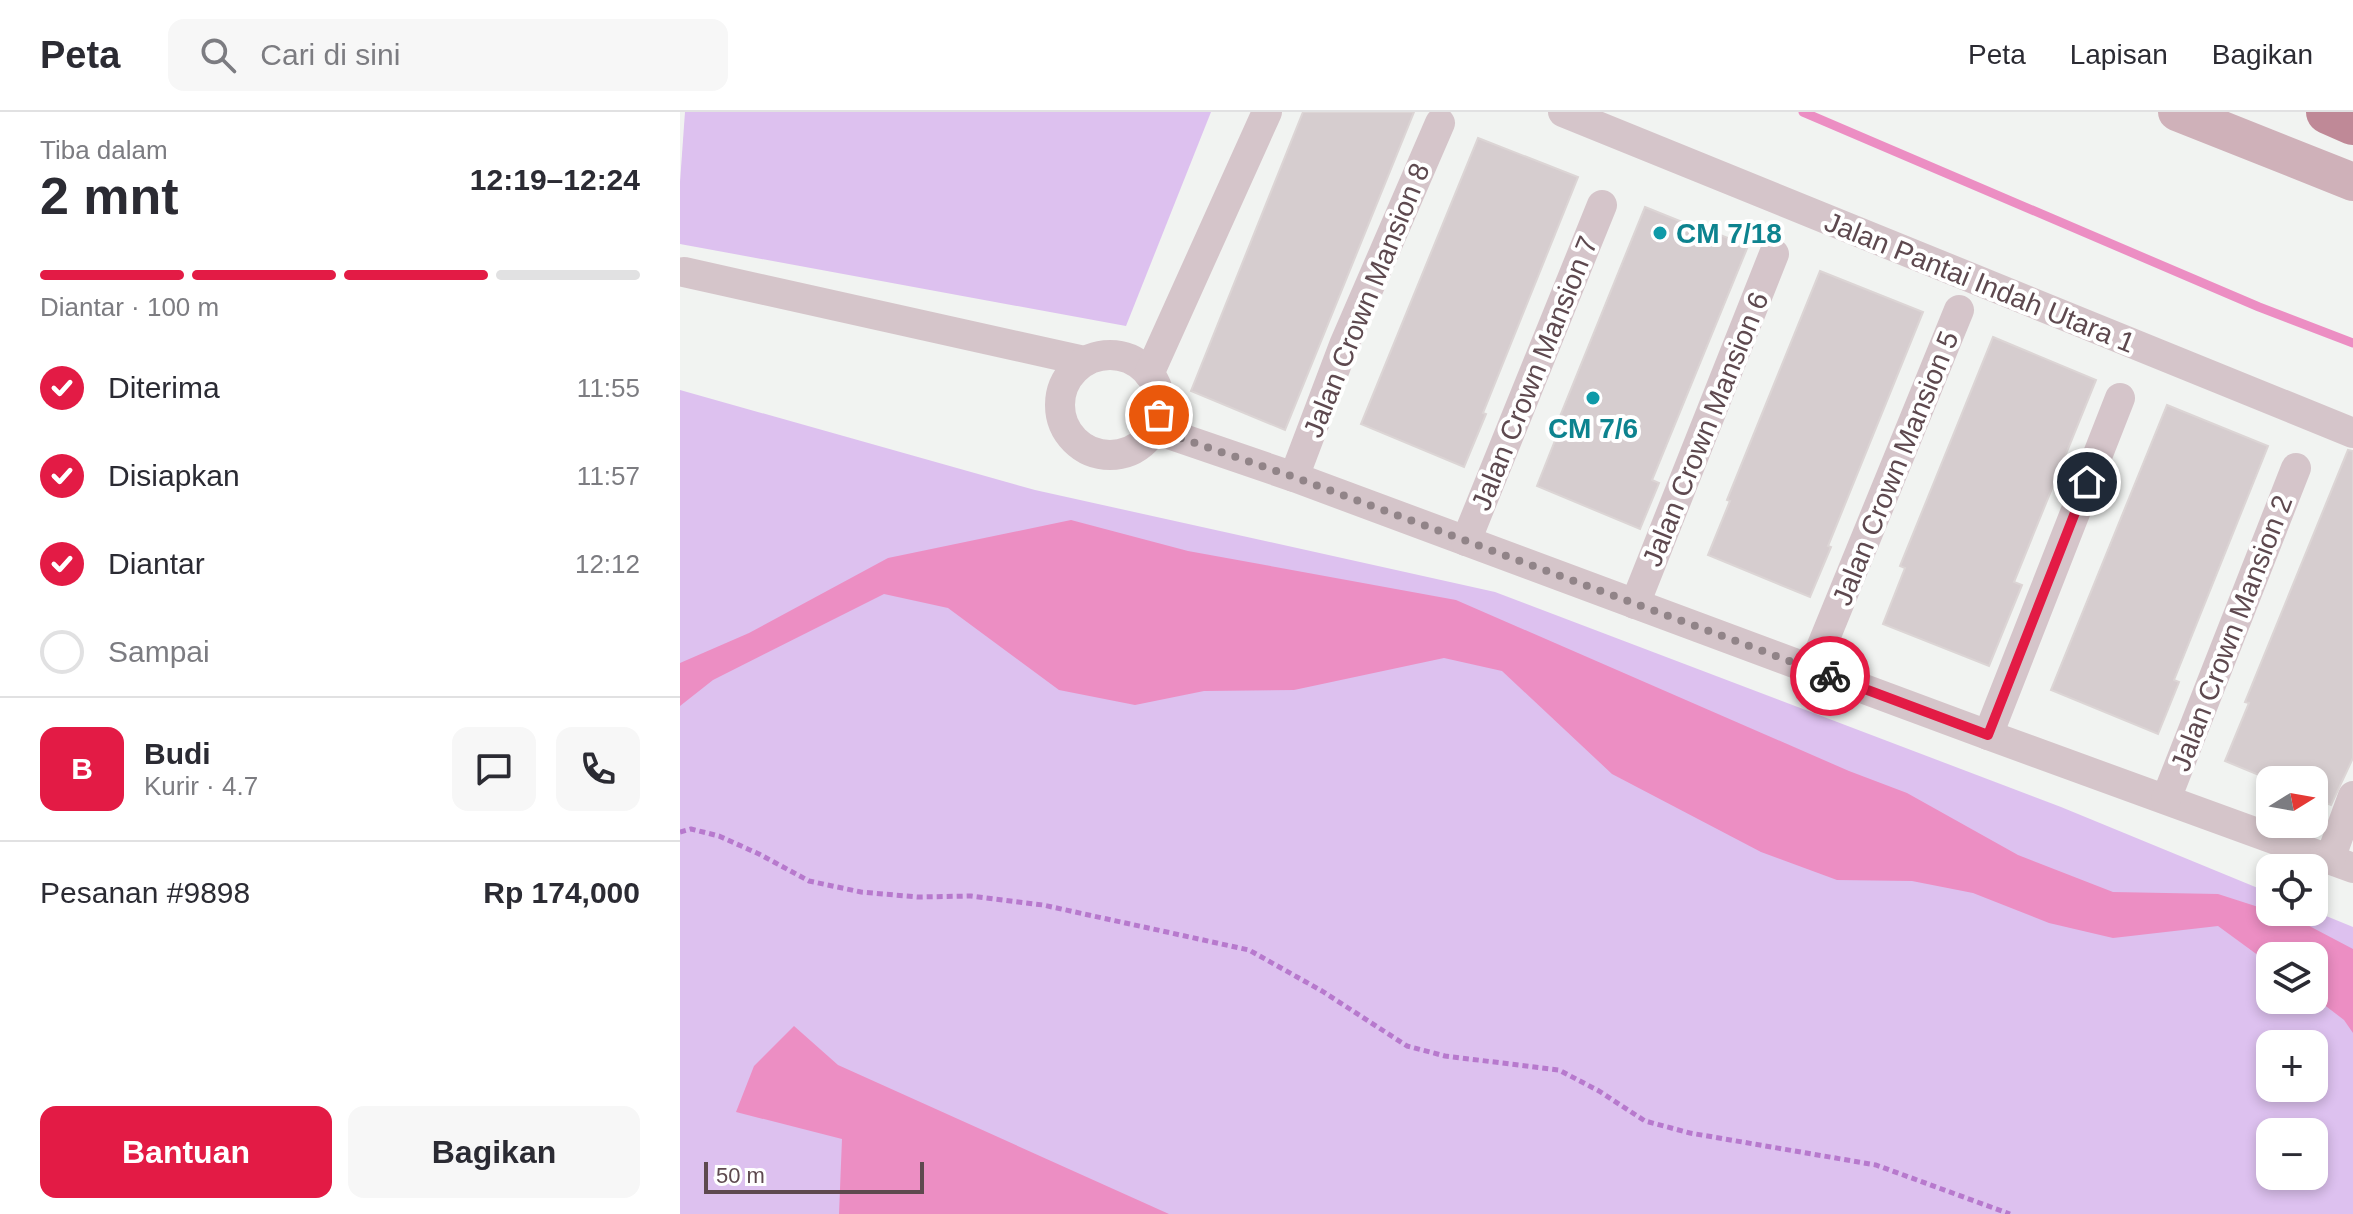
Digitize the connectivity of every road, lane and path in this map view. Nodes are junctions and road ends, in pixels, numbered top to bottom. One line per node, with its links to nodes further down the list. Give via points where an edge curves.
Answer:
1 (1267, 112): 13 (street)
2 (1563, 112): 16 (street, Jalan Pantai Indah Utara 1)
3 (2177, 112): 7 (main road)
4 (2328, 112): 6 (highway)
5 (1440, 123): 18 (street, Jalan Crown Mansion 8, via 1344,345)
6 (2353, 123)
7 (2353, 182)
8 (1602, 205): 19 (street, Jalan Crown Mansion 7)
9 (1774, 254): 20 (street, Jalan Crown Mansion 6)
10 (684, 272): 12 (street)
11 (1959, 310): 21 (street, Jalan Crown Mansion 5)
12 (1084, 361): 13 (street, via 1126,357); 15 (street, via 1060,396 1070,437 1107,456 1135,449)
13 (1149, 374): 15 (street, via 1160,400)
14 (2120, 398): 22 (street)
15 (1154, 429): 18 (street)
16 (2353, 433)
17 (2296, 468): 24 (street, Jalan Crown Mansion 2)
18 (1294, 477): 19 (street)
19 (1466, 541): 20 (street)
20 (1635, 604): 21 (street)
21 (1812, 670): 22 (street)
22 (1988, 735): 24 (street)
23 (2353, 796): 26 (street)
24 (2166, 799): 26 (street)
25 (680, 832): 27 (path, via 691,829 719,836 809,881 861,892 1043,905 1249,950 1407,1046 1559,1070 1645,1121 1876,1165)
26 (2342, 863)
27 (2010, 1214)

